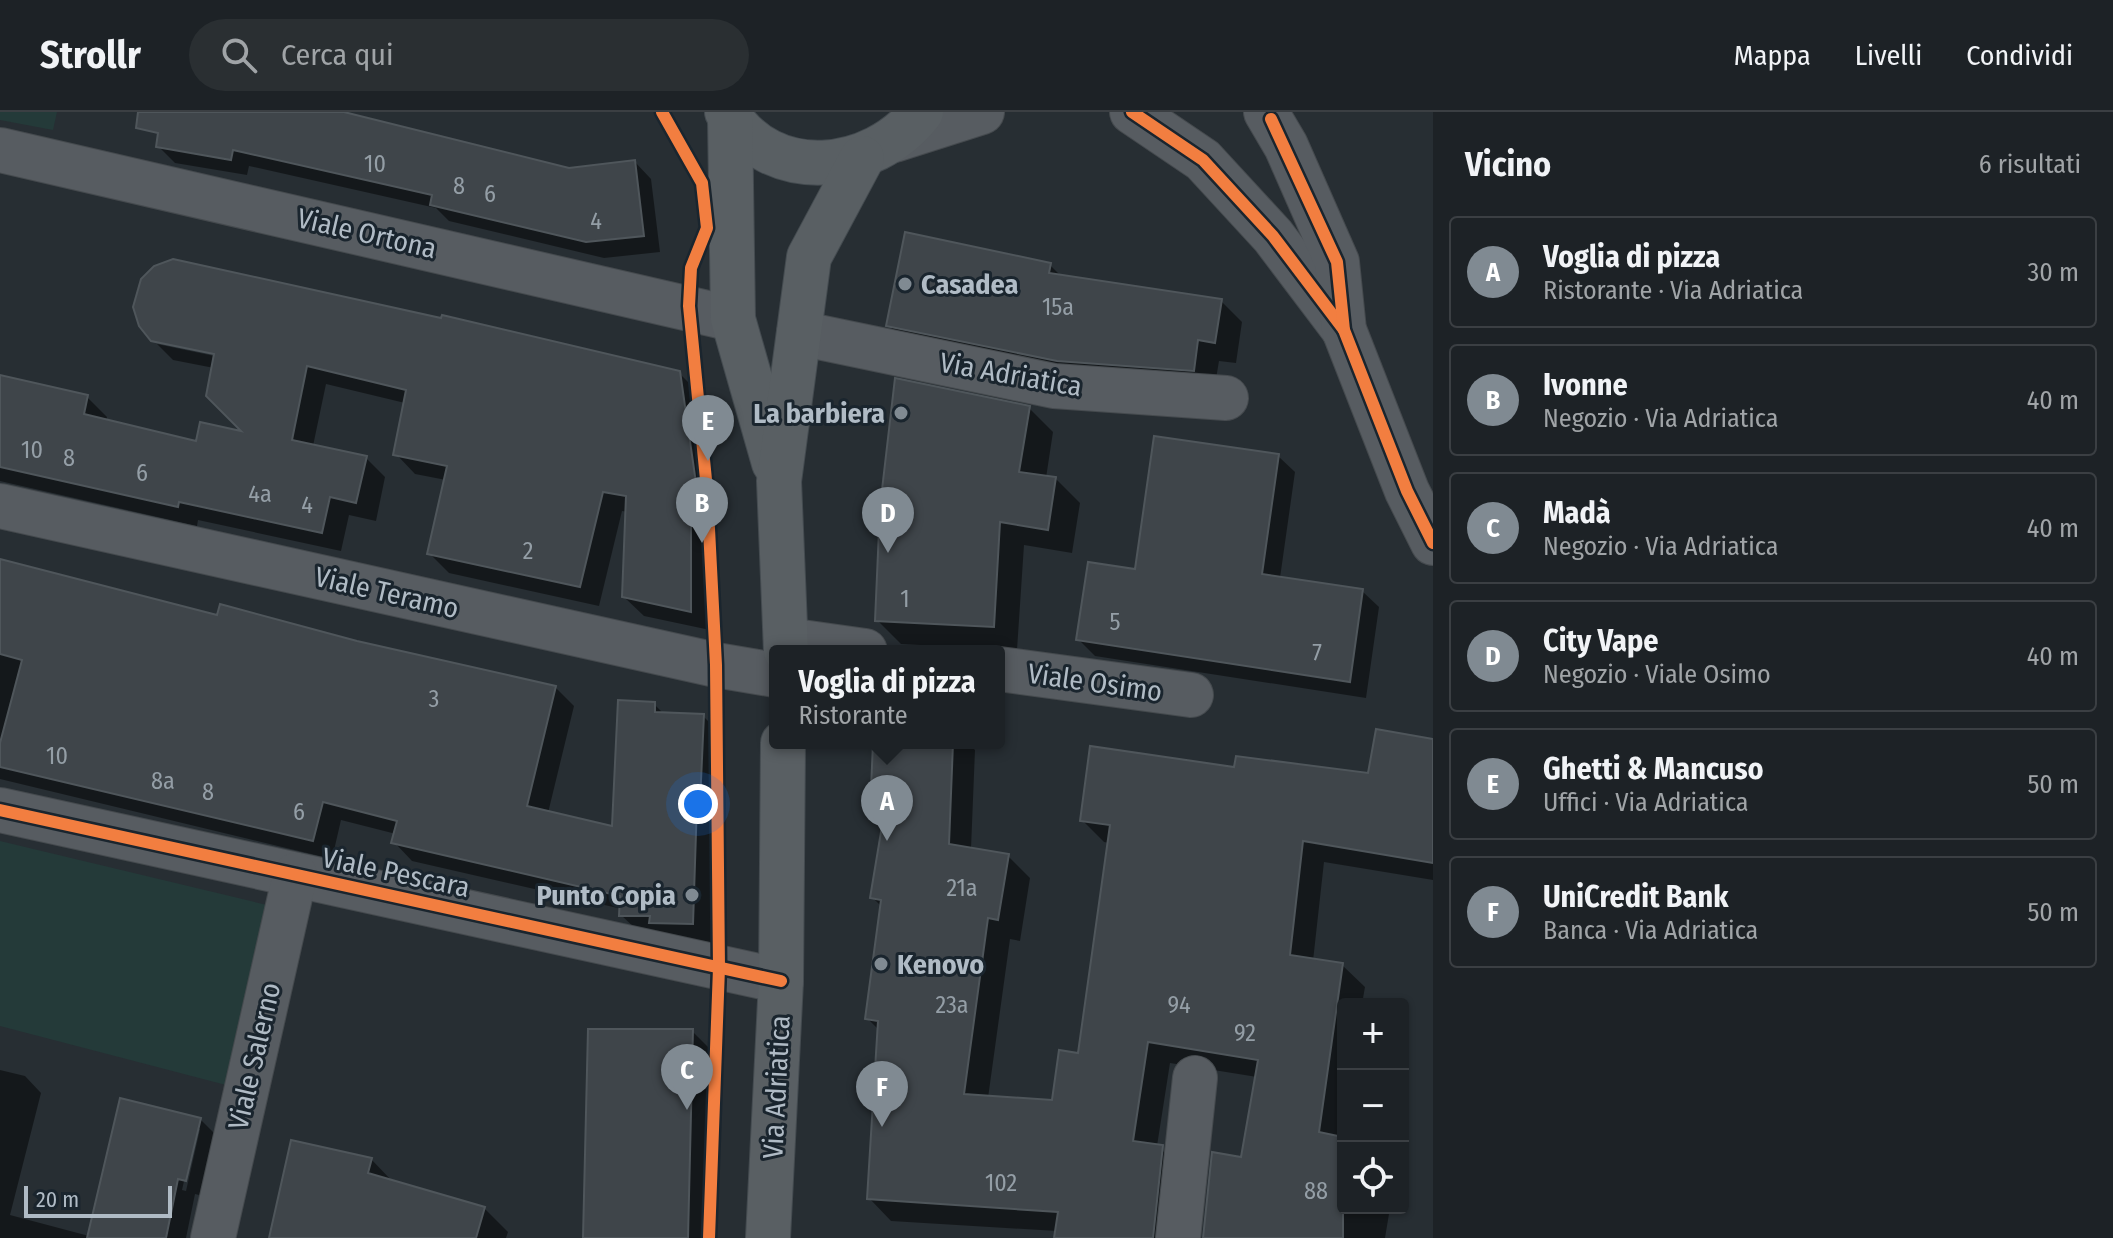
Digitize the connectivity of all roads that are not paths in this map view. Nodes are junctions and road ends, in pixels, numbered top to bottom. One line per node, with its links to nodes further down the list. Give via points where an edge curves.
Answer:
1 (982, 112): 5 (street)
2 (1132, 112): 8 (street, via 1203,160 1273,236)
3 (1266, 112): 8 (street, via 1337,262)
4 (729, 114): 5 (main road, via 756,142 789,159 826,163); 7 (main road)
5 (892, 137): 9 (main road, via 809,257)
6 (0, 150): 7 (street, Viale Ortona)
7 (733, 319): 11 (main road)
8 (1344, 330): 13 (street)
9 (799, 333): 10 (street, Via Adriatica, via 1054,386); 11 (main road)
10 (1226, 398)
11 (779, 481): 14 (main road)
12 (0, 506): 15 (street, Viale Teramo, via 700,662)
13 (1433, 543)
14 (782, 645)
15 (769, 656)
16 (1005, 670): 17 (street, Viale Osimo)
17 (1191, 695)
18 (783, 749): 21 (main road, Via Adriatica)
19 (0, 810): 20 (street, Viale Pescara)
20 (295, 875): 21 (street, Viale Pescara); 23 (street, Viale Salerno)
21 (781, 981): 24 (main road, Via Adriatica)
22 (1195, 1078): 25 (street)
23 (213, 1238)
24 (768, 1238)
25 (1178, 1238)

